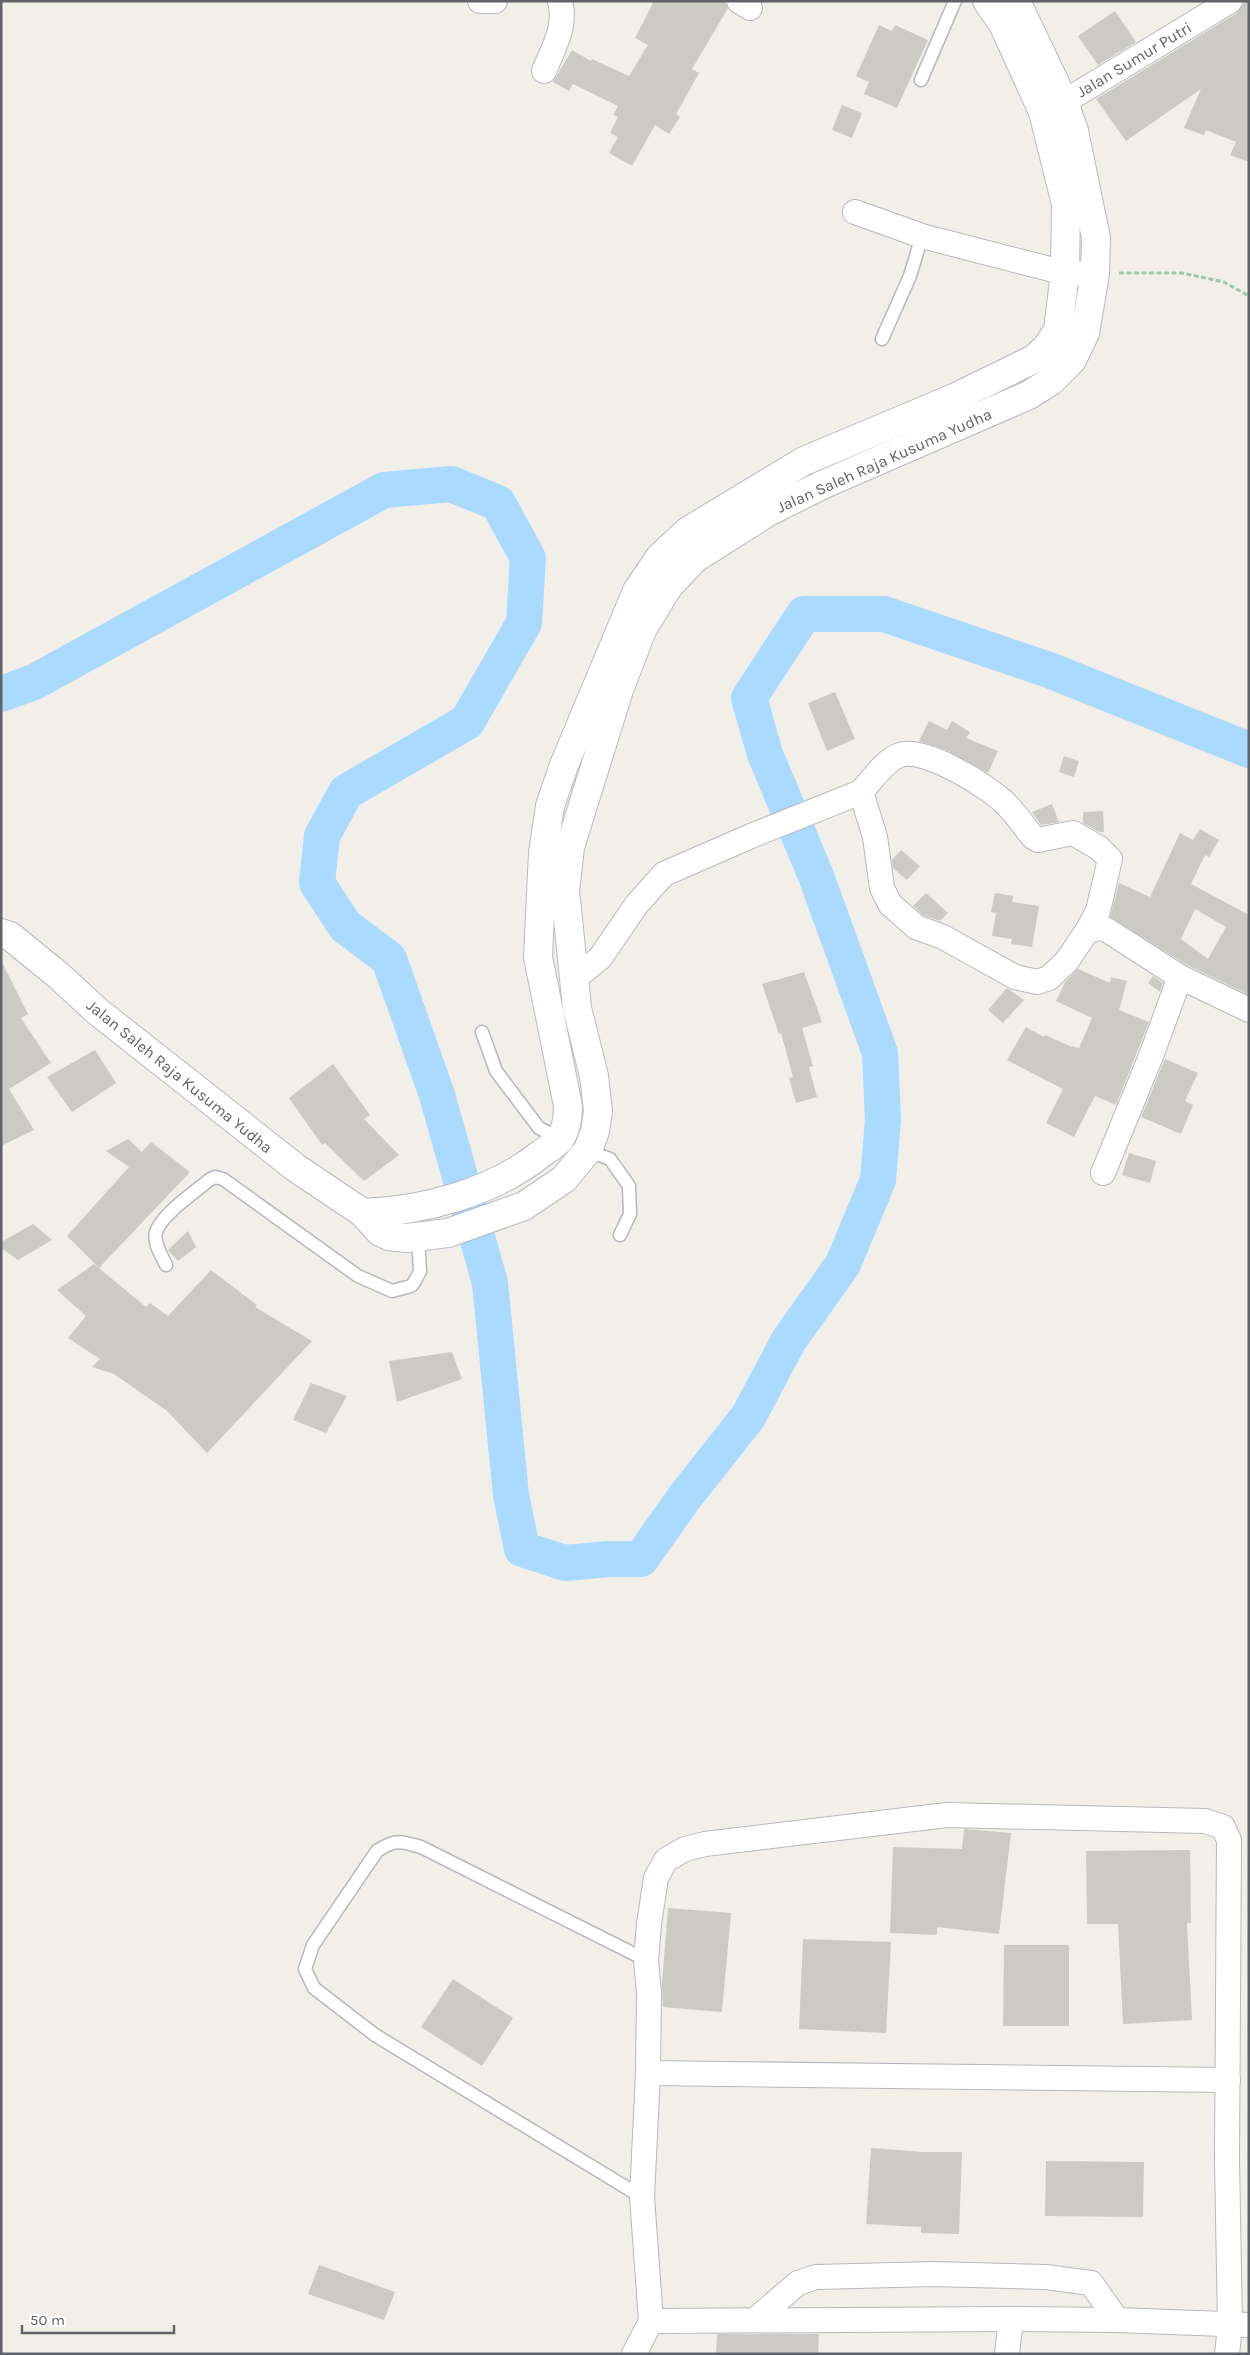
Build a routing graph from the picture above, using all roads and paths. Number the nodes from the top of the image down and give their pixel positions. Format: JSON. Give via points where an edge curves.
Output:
{"nodes":[{"id":1,"x":480,"y":1,"type":"edge"},
{"id":2,"x":495,"y":1,"type":"edge"},
{"id":3,"x":560,"y":1,"type":"edge"},
{"id":4,"x":955,"y":1,"type":"edge"},
{"id":5,"x":1230,"y":1,"type":"edge"},
{"id":6,"x":1001,"y":4,"type":"edge"},
{"id":7,"x":544,"y":71,"type":"dead end"},
{"id":8,"x":921,"y":80,"type":"dead end"},
{"id":9,"x":1064,"y":102,"type":"junction"},
{"id":10,"x":855,"y":212,"type":"dead end"},
{"id":11,"x":922,"y":236,"type":"junction"},
{"id":12,"x":1065,"y":273,"type":"junction"},
{"id":13,"x":1095,"y":274,"type":"junction"},
{"id":14,"x":1249,"y":296,"type":"edge"},
{"id":15,"x":882,"y":339,"type":"dead end"},
{"id":16,"x":861,"y":792,"type":"junction"},
{"id":17,"x":1087,"y":931,"type":"junction"},
{"id":18,"x":1,"y":933,"type":"edge"},
{"id":19,"x":1180,"y":976,"type":"junction"},
{"id":20,"x":574,"y":979,"type":"junction"},
{"id":21,"x":1249,"y":1010,"type":"edge"},
{"id":22,"x":482,"y":1032,"type":"dead end"},
{"id":23,"x":560,"y":1139,"type":"junction"},
{"id":24,"x":588,"y":1150,"type":"junction"},
{"id":25,"x":1103,"y":1173,"type":"dead end"},
{"id":26,"x":363,"y":1213,"type":"junction"},
{"id":27,"x":620,"y":1235,"type":"dead end"},
{"id":28,"x":418,"y":1237,"type":"junction"},
{"id":29,"x":166,"y":1265,"type":"dead end"},
{"id":30,"x":646,"y":1960,"type":"junction"},
{"id":31,"x":648,"y":2073,"type":"junction"},
{"id":32,"x":1228,"y":2080,"type":"junction"},
{"id":33,"x":642,"y":2197,"type":"junction"},
{"id":34,"x":756,"y":2319,"type":"junction"},
{"id":35,"x":1011,"y":2319,"type":"junction"},
{"id":36,"x":1117,"y":2320,"type":"junction"},
{"id":37,"x":651,"y":2321,"type":"junction"},
{"id":38,"x":1239,"y":2326,"type":"edge"},
{"id":39,"x":634,"y":2354,"type":"edge"},
{"id":40,"x":1007,"y":2354,"type":"edge"},
{"id":41,"x":1227,"y":2354,"type":"edge"}],
"edges":[{"from":1,"to":2,"type":"street"},
{"from":3,"to":7,"type":"street","via":[[564,14],[560,33]]},
{"from":4,"to":8,"type":"lane"},
{"from":5,"to":9,"type":"street","name":"Jalan Sumur Putri"},
{"from":6,"to":9,"type":"street","name":"Jalan Saleh Raja Kusuma Yudha"},
{"from":6,"to":12,"type":"street","name":"Jalan Saleh Raja Kusuma Yudha","via":[[1003,24],[1043,112],[1066,204]]},
{"from":9,"to":13,"type":"street","name":"Jalan Saleh Raja Kusuma Yudha","via":[[1074,131],[1096,238]]},
{"from":10,"to":11,"type":"street"},
{"from":11,"to":12,"type":"street"},
{"from":11,"to":15,"type":"lane","via":[[910,276]]},
{"from":12,"to":13,"type":"street"},
{"from":12,"to":23,"type":"street","name":"Jalan Saleh Raja Kusuma Yudha","via":[[1058,330],[1047,347],[1034,358],[954,398],[804,461],[688,531],[660,557],[637,591],[550,806],[538,957],[568,1106]]},
{"from":13,"to":14,"type":"path","via":[[1182,273],[1224,282]]},
{"from":13,"to":20,"type":"street","name":"Jalan Saleh Raja Kusuma Yudha","via":[[1085,334],[1072,360],[1051,381],[1029,395],[822,485],[768,512],[694,559],[668,587],[642,630],[619,690],[570,847],[566,891]]},
{"from":16,"to":17,"type":"street","via":[[875,837],[882,888],[890,904],[916,927],[943,937],[1016,977],[1037,982],[1049,978],[1067,961]]},
{"from":16,"to":17,"type":"street","via":[[885,765],[899,755],[909,752],[924,755],[960,772],[995,795],[1032,837],[1038,840],[1073,833],[1099,848],[1110,859],[1098,911]]},
{"from":16,"to":20,"type":"street","via":[[664,874],[637,904],[600,958]]},
{"from":17,"to":19,"type":"street","via":[[1107,930]]},
{"from":18,"to":26,"type":"street","name":"Jalan Saleh Raja Kusuma Yudha","via":[[10,936],[97,1011],[296,1168]]},
{"from":19,"to":21,"type":"street"},
{"from":19,"to":25,"type":"street"},
{"from":20,"to":24,"type":"street","name":"Jalan Saleh Raja Kusuma Yudha","via":[[598,1112]]},
{"from":22,"to":23,"type":"lane","via":[[496,1071],[539,1128]]},
{"from":23,"to":24,"type":"lane"},
{"from":23,"to":26,"type":"street","via":[[508,1177],[447,1200],[393,1212]]},
{"from":24,"to":27,"type":"lane","via":[[610,1159],[629,1186],[630,1214]]},
{"from":24,"to":28,"type":"street","name":"Jalan Saleh Raja Kusuma Yudha","via":[[564,1179],[524,1206],[448,1234]]},
{"from":26,"to":28,"type":"street","name":"Jalan Saleh Raja Kusuma Yudha","via":[[380,1232],[389,1236]]},
{"from":28,"to":29,"type":"lane","via":[[420,1271],[411,1286],[392,1291],[358,1276],[223,1179],[215,1178],[162,1221],[156,1233],[157,1245]]},
{"from":30,"to":31,"type":"street"},
{"from":30,"to":32,"type":"street","via":[[656,1878],[666,1860],[685,1849],[705,1844],[947,1815],[1206,1821],[1223,1827],[1229,1840]]},
{"from":30,"to":33,"type":"lane","via":[[421,1847],[400,1841],[378,1852],[313,1945],[306,1969],[314,1988],[375,2035]]},
{"from":31,"to":32,"type":"street"},
{"from":31,"to":33,"type":"street"},
{"from":32,"to":38,"type":"street"},
{"from":33,"to":37,"type":"street"},
{"from":34,"to":35,"type":"street"},
{"from":34,"to":36,"type":"street","via":[[798,2283],[816,2277],[934,2274],[1046,2277],[1091,2283]]},
{"from":34,"to":37,"type":"street"},
{"from":35,"to":36,"type":"street"},
{"from":35,"to":40,"type":"street"},
{"from":36,"to":38,"type":"street"},
{"from":37,"to":39,"type":"street"},
{"from":38,"to":41,"type":"street"}]}
